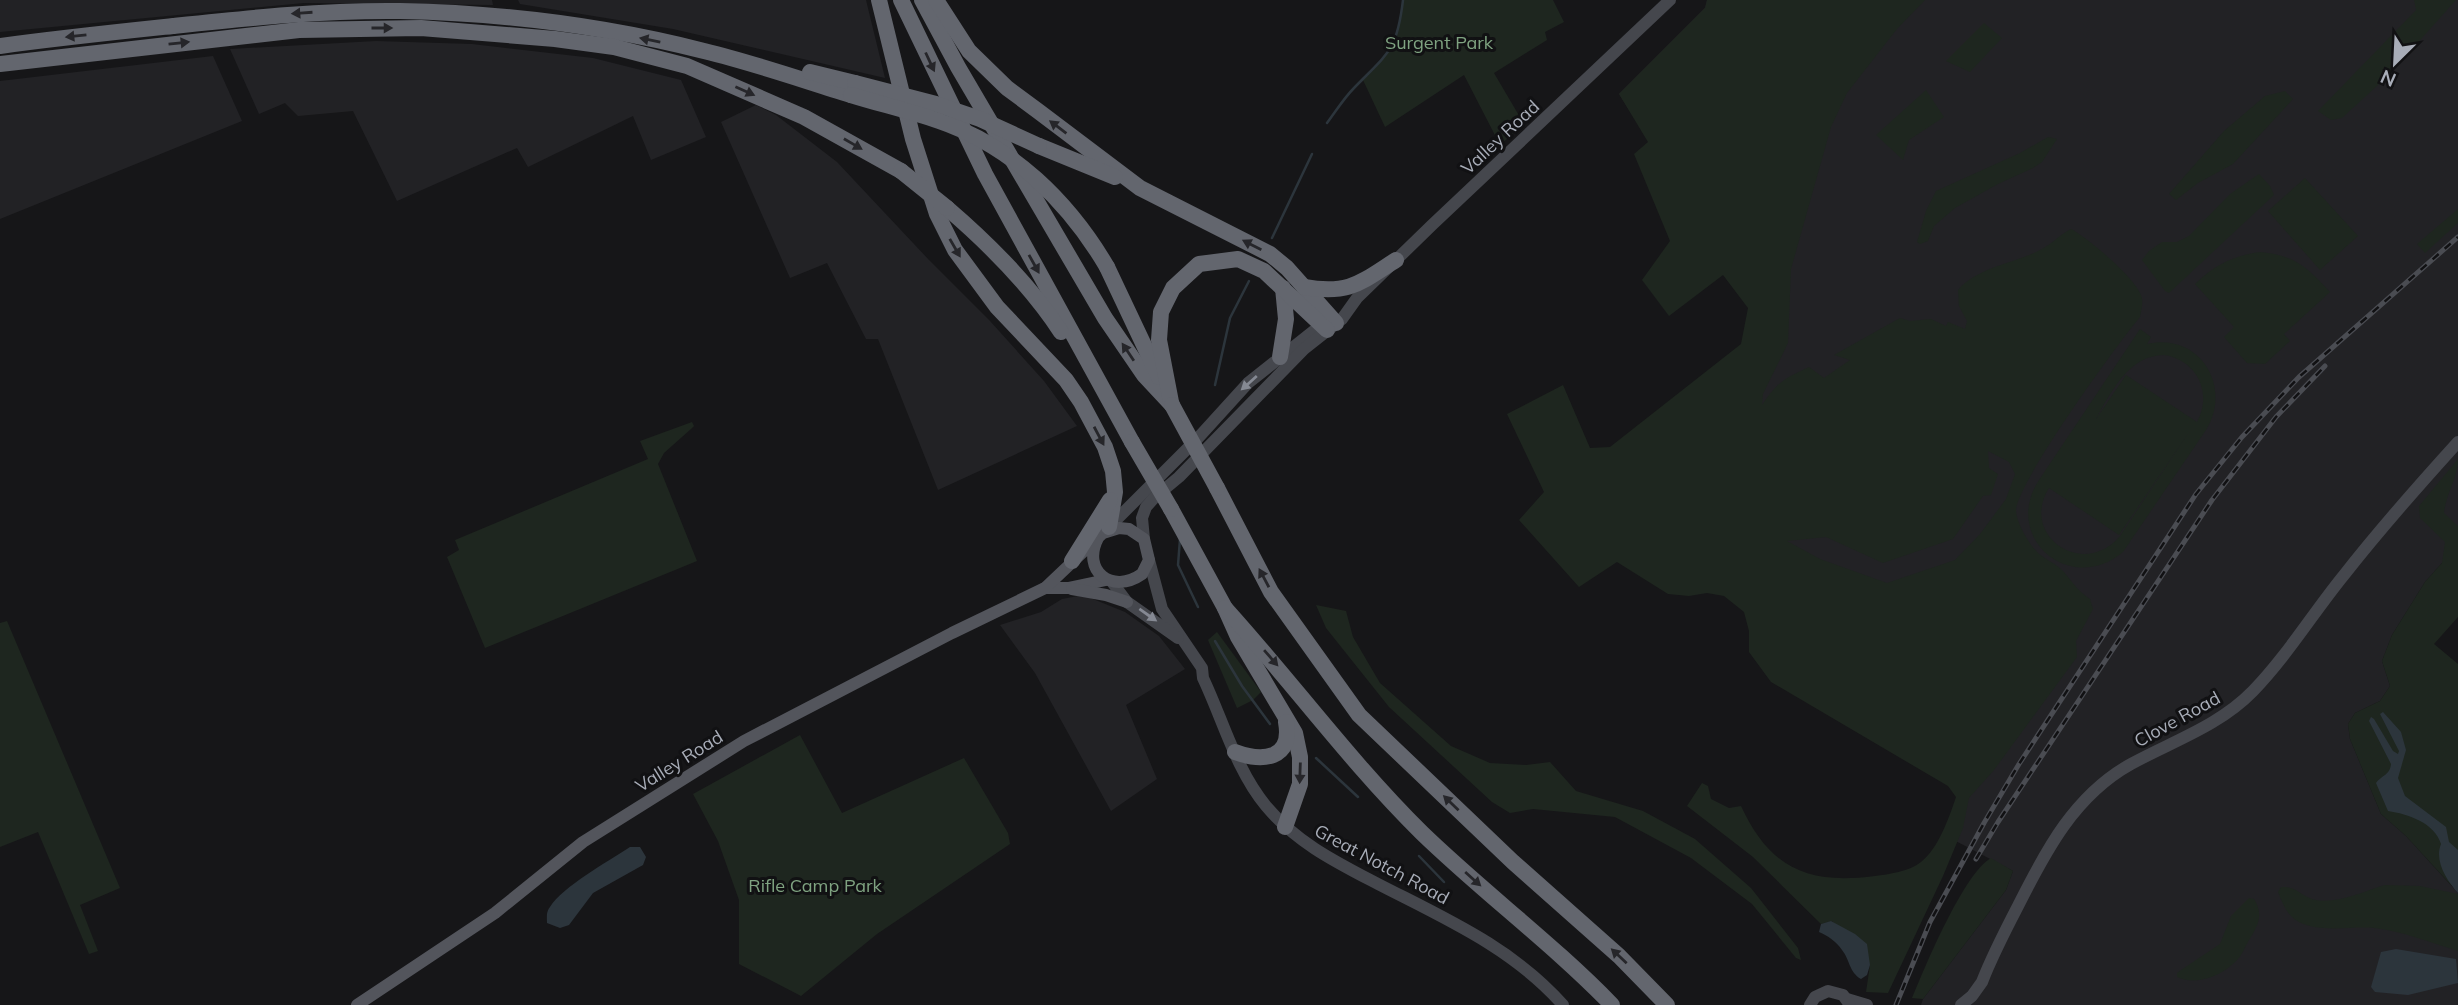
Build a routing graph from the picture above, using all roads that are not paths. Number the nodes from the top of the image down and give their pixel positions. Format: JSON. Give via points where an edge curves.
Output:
{"nodes":[{"id":1,"x":879,"y":0,"type":"edge"},
{"id":2,"x":901,"y":0,"type":"edge"},
{"id":3,"x":922,"y":0,"type":"edge"},
{"id":4,"x":936,"y":0,"type":"edge"},
{"id":5,"x":1670,"y":0,"type":"edge"},
{"id":6,"x":0,"y":46,"type":"edge"},
{"id":7,"x":0,"y":64,"type":"edge"},
{"id":8,"x":853,"y":89,"type":"junction"},
{"id":9,"x":1140,"y":188,"type":"junction"},
{"id":10,"x":1396,"y":260,"type":"junction"},
{"id":11,"x":1283,"y":288,"type":"junction"},
{"id":12,"x":1304,"y":288,"type":"junction"},
{"id":13,"x":1329,"y":324,"type":"junction"},
{"id":14,"x":1280,"y":357,"type":"junction"},
{"id":15,"x":1172,"y":405,"type":"junction"},
{"id":16,"x":1132,"y":442,"type":"junction"},
{"id":17,"x":2458,"y":442,"type":"edge"},
{"id":18,"x":1115,"y":492,"type":"junction"},
{"id":19,"x":1103,"y":533,"type":"junction"},
{"id":20,"x":1144,"y":539,"type":"junction"},
{"id":21,"x":1149,"y":560,"type":"junction"},
{"id":22,"x":1072,"y":561,"type":"junction"},
{"id":23,"x":1109,"y":581,"type":"junction"},
{"id":24,"x":1045,"y":588,"type":"junction"},
{"id":25,"x":1068,"y":588,"type":"junction"},
{"id":26,"x":1127,"y":601,"type":"junction"},
{"id":27,"x":1225,"y":608,"type":"junction"},
{"id":28,"x":1187,"y":645,"type":"junction"},
{"id":29,"x":1286,"y":720,"type":"junction"},
{"id":30,"x":1235,"y":752,"type":"junction"},
{"id":31,"x":1285,"y":827,"type":"junction"},
{"id":32,"x":1848,"y":1002,"type":"edge"},
{"id":33,"x":1809,"y":1003,"type":"edge"},
{"id":34,"x":357,"y":1005,"type":"edge"},
{"id":35,"x":1563,"y":1005,"type":"edge"},
{"id":36,"x":1612,"y":1005,"type":"edge"},
{"id":37,"x":1667,"y":1005,"type":"edge"},
{"id":38,"x":1867,"y":1005,"type":"edge"},
{"id":39,"x":1961,"y":1005,"type":"edge"}],
"edges":[{"from":1,"to":18,"type":"highway","one_way":true,"via":[[913,139],[937,214],[955,250],[997,307],[1082,402],[1105,447]]},
{"from":2,"to":16,"type":"highway","one_way":true,"via":[[985,174]]},
{"from":15,"to":3,"type":"highway","one_way":true,"via":[[1144,375],[1105,318]]},
{"from":9,"to":4,"type":"highway","one_way":true,"via":[[1007,88],[969,51]]},
{"from":5,"to":10,"type":"street","name":"Valley Road"},
{"from":8,"to":6,"type":"highway","one_way":true,"via":[[695,48],[568,24],[402,11],[255,17]]},
{"from":7,"to":16,"type":"highway","one_way":true,"bridge":true,"via":[[299,30],[421,28],[614,47],[687,66],[804,117],[901,171],[947,208],[989,244],[1051,316]]},
{"from":8,"to":9,"type":"highway","bridge":true,"via":[[936,104]]},
{"from":8,"to":15,"type":"highway","bridge":true,"via":[[979,139],[1015,161],[1061,202],[1107,267]]},
{"from":12,"to":9,"type":"highway","one_way":true,"via":[[1270,254]]},
{"from":10,"to":12,"type":"highway","via":[[1354,287]]},
{"from":10,"to":13,"type":"street","name":"Valley Road","via":[[1354,301],[1339,309]]},
{"from":11,"to":13,"type":"highway"},
{"from":11,"to":14,"type":"highway","via":[[1286,319]]},
{"from":11,"to":15,"type":"highway","via":[[1264,271],[1238,259],[1199,264],[1172,288],[1161,312],[1159,340]]},
{"from":12,"to":13,"type":"highway"},
{"from":13,"to":14,"type":"street","name":"Valley Road"},
{"from":13,"to":20,"type":"street","name":"Valley Road","via":[[1146,507]]},
{"from":14,"to":19,"type":"street","name":"Valley Road","one_way":true,"via":[[1248,383]]},
{"from":37,"to":15,"type":"highway","one_way":true,"bridge":true,"via":[[1359,715],[1271,592]]},
{"from":16,"to":27,"type":"highway","bridge":true},
{"from":17,"to":39,"type":"street","name":"Clove Road","via":[[2244,700],[2216,721],[2100,783],[2074,810],[2029,883],[1978,989]]},
{"from":18,"to":19,"type":"highway"},
{"from":18,"to":22,"type":"highway"},
{"from":19,"to":20,"type":"main road","via":[[1129,529]]},
{"from":19,"to":22,"type":"main road","name":"Valley Road"},
{"from":19,"to":23,"type":"main road","via":[[1094,546],[1093,560]]},
{"from":20,"to":21,"type":"main road"},
{"from":21,"to":23,"type":"main road","via":[[1136,579],[1121,584]]},
{"from":21,"to":28,"type":"street","name":"Great Notch Road","via":[[1162,609]]},
{"from":22,"to":24,"type":"main road","name":"Valley Road"},
{"from":23,"to":25,"type":"main road","name":"Valley Road"},
{"from":23,"to":26,"type":"street","name":"Great Notch Road"},
{"from":24,"to":25,"type":"main road","name":"Valley Road"},
{"from":24,"to":34,"type":"main road","name":"Valley Road","via":[[744,741],[583,842],[495,913]]},
{"from":25,"to":26,"type":"main road"},
{"from":26,"to":28,"type":"street","name":"Great Notch Road","one_way":true},
{"from":27,"to":29,"type":"highway"},
{"from":27,"to":36,"type":"highway","one_way":true,"via":[[1413,824]]},
{"from":28,"to":30,"type":"street","name":"Great Notch Road","via":[[1202,668]]},
{"from":29,"to":30,"type":"highway","via":[[1286,738],[1276,753],[1260,759]]},
{"from":29,"to":31,"type":"highway","one_way":true,"via":[[1295,733],[1301,770]]},
{"from":30,"to":31,"type":"street","name":"Great Notch Road","via":[[1254,790]]},
{"from":31,"to":35,"type":"street","name":"Great Notch Road","via":[[1324,856],[1501,950]]},
{"from":32,"to":33,"type":"street","via":[[1839,992],[1828,991]]},
{"from":32,"to":38,"type":"street"}]}
